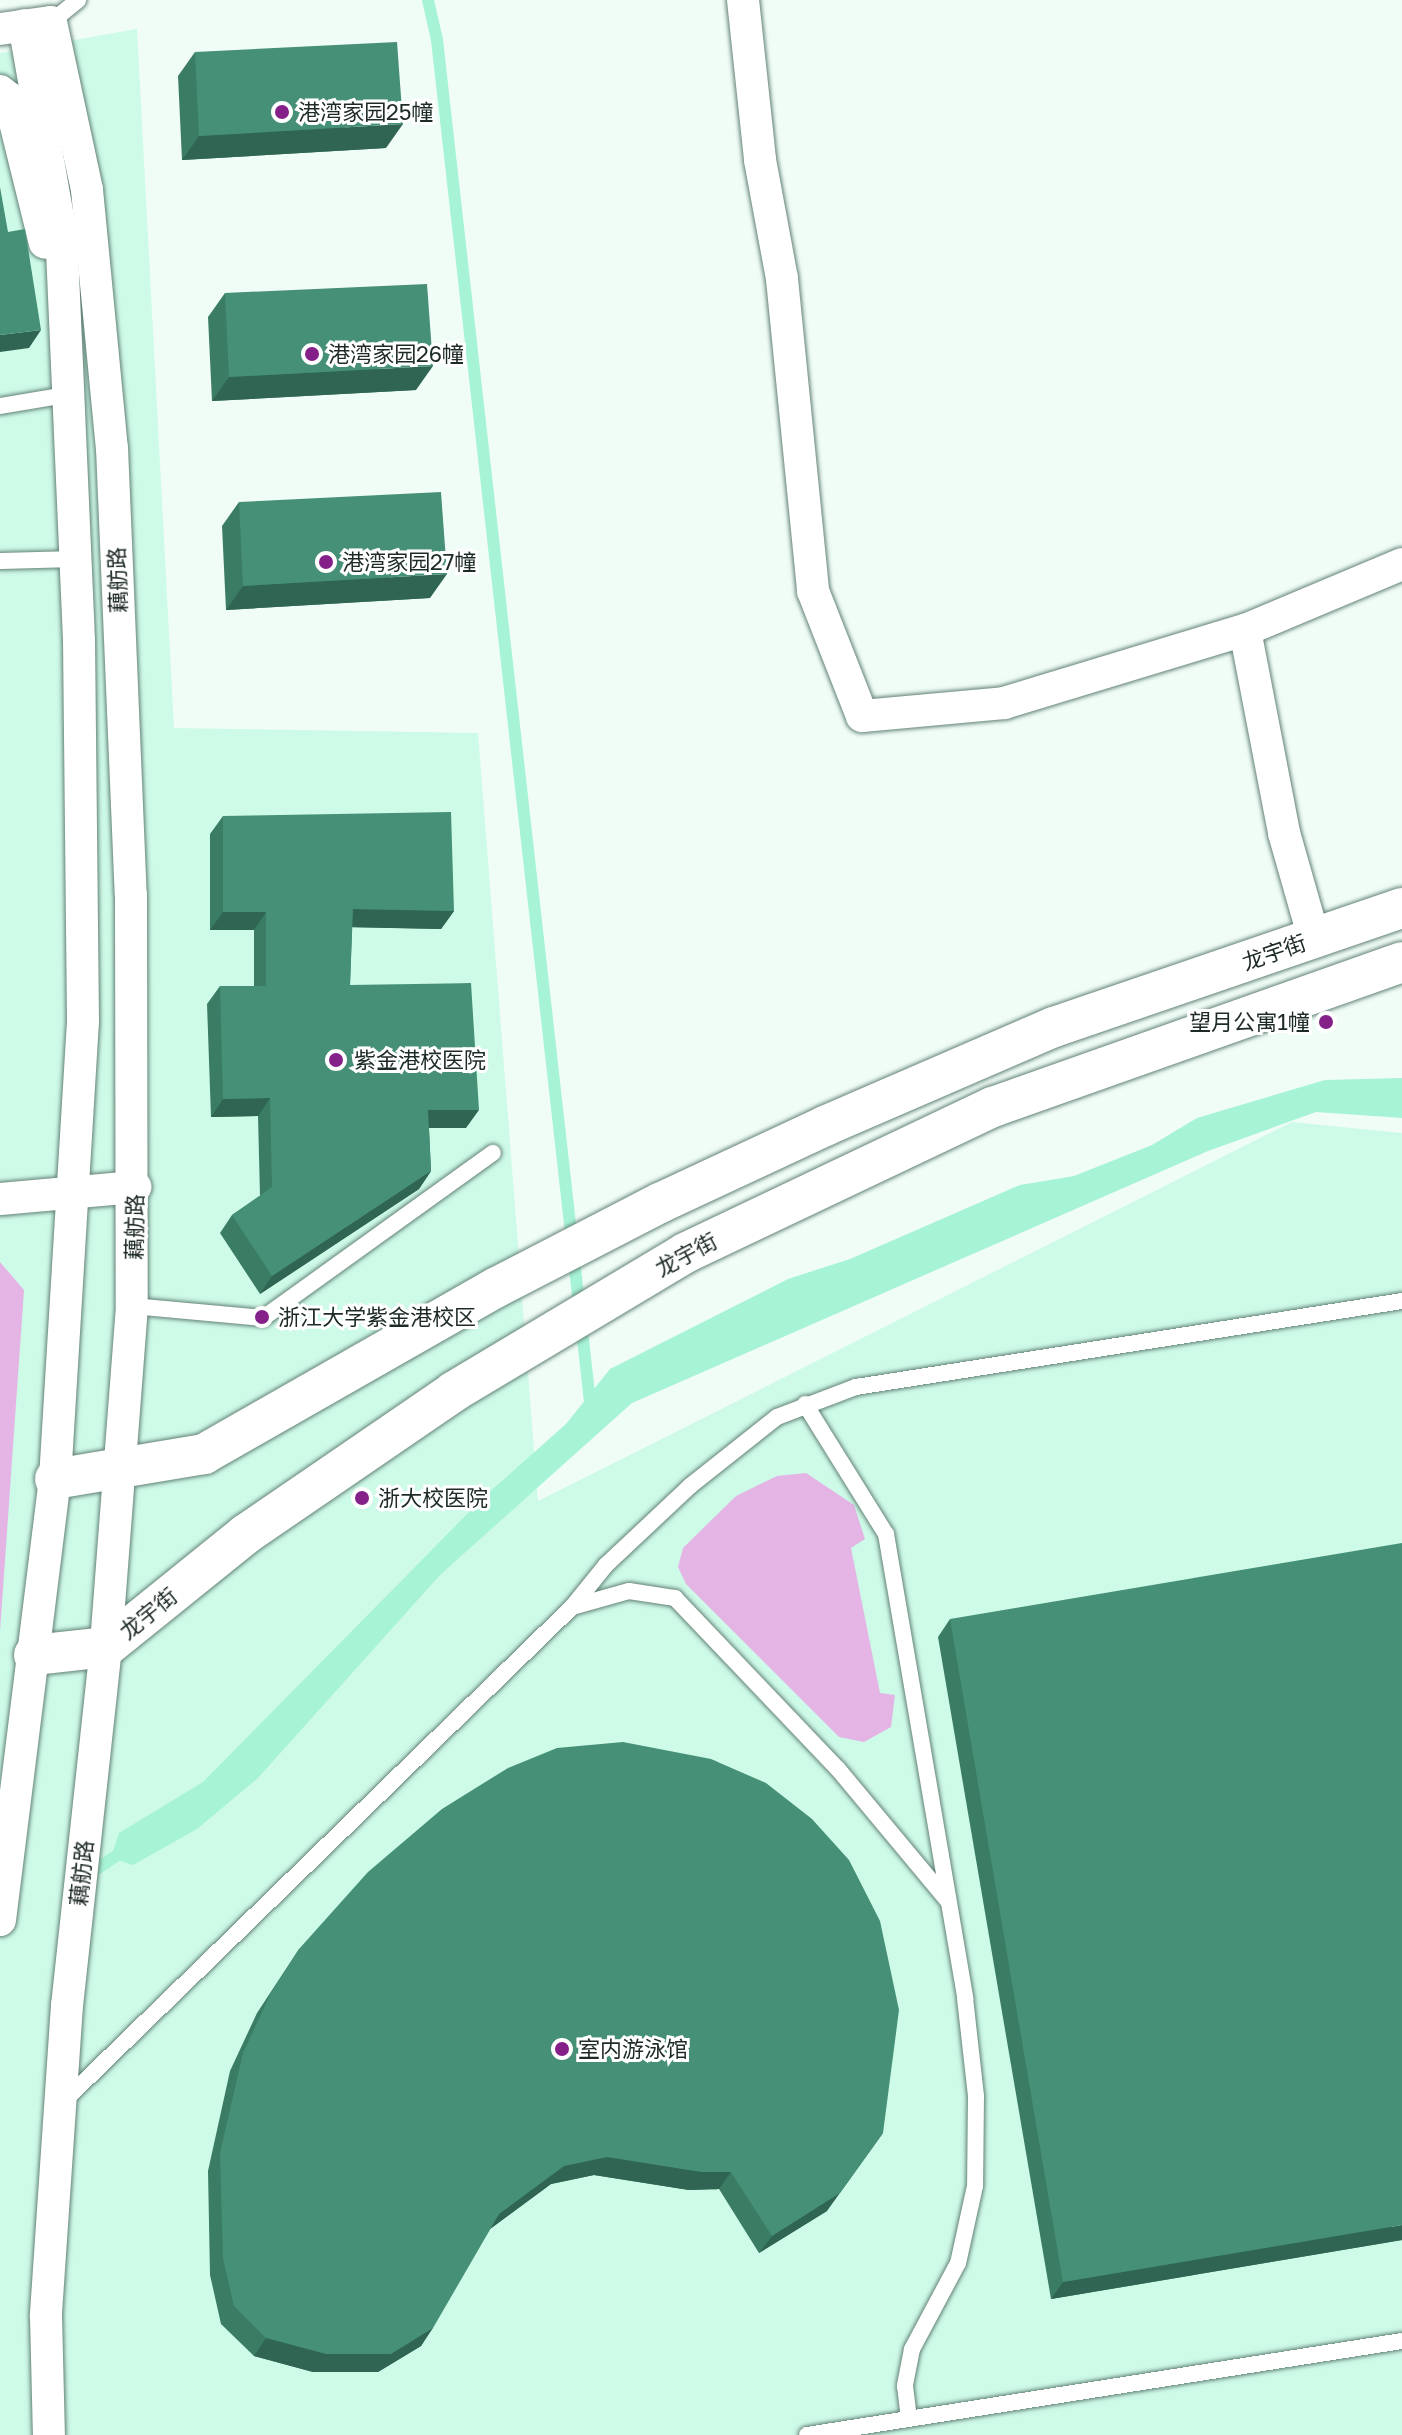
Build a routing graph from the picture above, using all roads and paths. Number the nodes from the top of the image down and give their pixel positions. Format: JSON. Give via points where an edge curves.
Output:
{"nodes":[{"id":1,"x":78,"y":0,"type":"edge"},
{"id":2,"x":743,"y":0,"type":"edge"},
{"id":3,"x":25,"y":25,"type":"edge"},
{"id":4,"x":0,"y":91,"type":"edge"},
{"id":5,"x":64,"y":316,"type":"junction"},
{"id":6,"x":66,"y":395,"type":"junction"},
{"id":7,"x":0,"y":406,"type":"edge"},
{"id":8,"x":76,"y":559,"type":"junction"},
{"id":9,"x":0,"y":561,"type":"edge"},
{"id":10,"x":1402,"y":564,"type":"edge"},
{"id":11,"x":1245,"y":630,"type":"junction"},
{"id":12,"x":1402,"y":908,"type":"edge"},
{"id":13,"x":1314,"y":938,"type":"junction"},
{"id":14,"x":1402,"y":962,"type":"edge"},
{"id":15,"x":493,"y":1153,"type":"dead end"},
{"id":16,"x":135,"y":1187,"type":"junction"},
{"id":17,"x":73,"y":1191,"type":"junction"},
{"id":18,"x":0,"y":1199,"type":"edge"},
{"id":19,"x":1402,"y":1301,"type":"edge"},
{"id":20,"x":132,"y":1306,"type":"junction"},
{"id":21,"x":805,"y":1404,"type":"junction"},
{"id":22,"x":120,"y":1468,"type":"junction"},
{"id":23,"x":55,"y":1479,"type":"junction"},
{"id":24,"x":572,"y":1607,"type":"junction"},
{"id":25,"x":106,"y":1647,"type":"junction"},
{"id":26,"x":34,"y":1655,"type":"junction"},
{"id":27,"x":949,"y":1902,"type":"junction"},
{"id":28,"x":0,"y":1920,"type":"edge"},
{"id":29,"x":61,"y":2104,"type":"junction"},
{"id":30,"x":1402,"y":2341,"type":"edge"},
{"id":31,"x":909,"y":2419,"type":"junction"},
{"id":32,"x":49,"y":2435,"type":"edge"},
{"id":33,"x":807,"y":2435,"type":"edge"}],
"edges":[{"from":1,"to":3,"type":"lane"},
{"from":2,"to":11,"type":"street","via":[[760,160],[782,279],[813,591],[862,716],[1004,703]]},
{"from":3,"to":5,"type":"street","name":"藕舫路","via":[[57,199]]},
{"from":3,"to":16,"type":"street","name":"藕舫路","via":[[93,225],[112,448],[131,895]]},
{"from":4,"to":5,"type":"street","via":[[9,98]]},
{"from":5,"to":6,"type":"street","name":"藕舫路"},
{"from":6,"to":7,"type":"lane"},
{"from":6,"to":8,"type":"street","name":"藕舫路"},
{"from":8,"to":9,"type":"lane"},
{"from":8,"to":17,"type":"street","name":"藕舫路","via":[[83,1006]]},
{"from":10,"to":11,"type":"street"},
{"from":11,"to":13,"type":"street","via":[[1284,833]]},
{"from":12,"to":13,"type":"street","name":"龙宇街"},
{"from":13,"to":22,"type":"street","name":"龙宇街","via":[[1054,1027],[660,1203],[497,1287],[204,1454]]},
{"from":14,"to":25,"type":"street","name":"龙宇街","via":[[993,1107],[685,1253],[517,1351],[246,1534]]},
{"from":15,"to":20,"type":"lane","via":[[263,1318]]},
{"from":16,"to":17,"type":"street"},
{"from":16,"to":20,"type":"street","name":"藕舫路"},
{"from":17,"to":18,"type":"street"},
{"from":17,"to":23,"type":"street","name":"藕舫路"},
{"from":19,"to":21,"type":"lane","via":[[856,1387]]},
{"from":20,"to":22,"type":"street","name":"藕舫路"},
{"from":21,"to":24,"type":"lane","via":[[777,1417],[690,1486],[606,1565]]},
{"from":21,"to":27,"type":"lane","via":[[886,1534]]},
{"from":22,"to":23,"type":"street","name":"龙宇街"},
{"from":22,"to":25,"type":"street","name":"藕舫路"},
{"from":23,"to":26,"type":"street","name":"藕舫路"},
{"from":24,"to":27,"type":"lane","via":[[629,1591],[675,1598],[838,1769]]},
{"from":24,"to":29,"type":"lane"},
{"from":25,"to":26,"type":"street","name":"龙宇街"},
{"from":25,"to":29,"type":"street","name":"藕舫路"},
{"from":26,"to":28,"type":"street","name":"藕舫路"},
{"from":27,"to":31,"type":"lane","via":[[976,2096],[975,2186],[958,2263],[912,2349],[905,2386]]},
{"from":29,"to":32,"type":"street","name":"藕舫路","via":[[46,2316]]},
{"from":30,"to":31,"type":"lane"},
{"from":31,"to":33,"type":"lane"}]}
